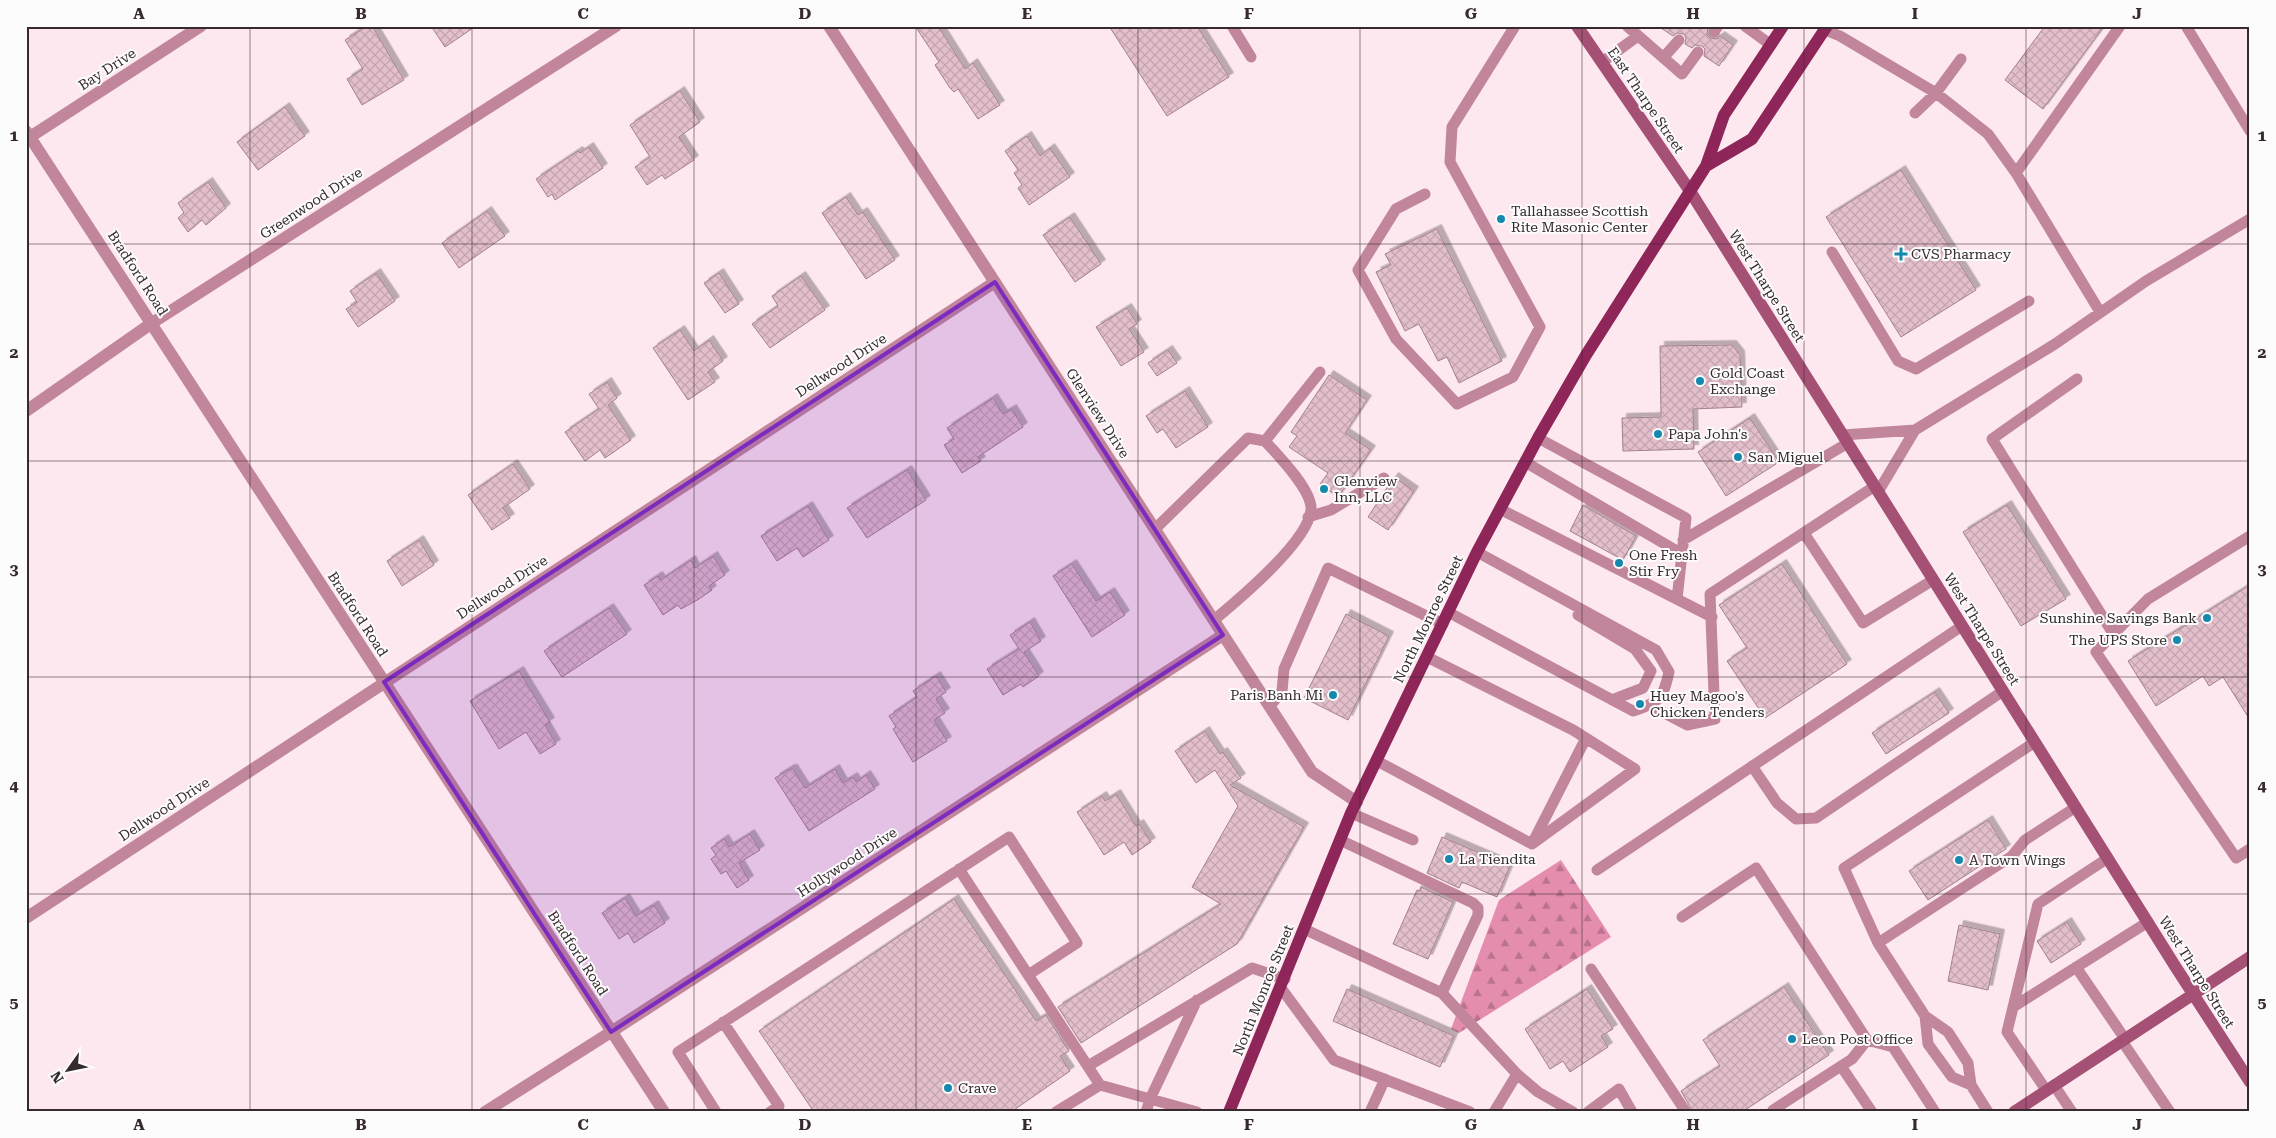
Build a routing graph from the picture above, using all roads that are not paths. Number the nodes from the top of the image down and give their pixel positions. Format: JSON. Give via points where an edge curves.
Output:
{"nodes":[{"id":1,"x":200,"y":26,"type":"edge"},
{"id":2,"x":616,"y":26,"type":"edge"},
{"id":3,"x":829,"y":26,"type":"edge"},
{"id":4,"x":1232,"y":26,"type":"edge"},
{"id":5,"x":1515,"y":26,"type":"edge"},
{"id":6,"x":1577,"y":26,"type":"edge"},
{"id":7,"x":1626,"y":26,"type":"edge"},
{"id":8,"x":1745,"y":26,"type":"edge"},
{"id":9,"x":1783,"y":26,"type":"edge"},
{"id":10,"x":2120,"y":26,"type":"edge"},
{"id":11,"x":2186,"y":26,"type":"edge"},
{"id":12,"x":1826,"y":28,"type":"edge"},
{"id":13,"x":1638,"y":36,"type":"junction"},
{"id":14,"x":1679,"y":40,"type":"dead end"},
{"id":15,"x":1771,"y":44,"type":"junction"},
{"id":16,"x":1698,"y":52,"type":"dead end"},
{"id":17,"x":1251,"y":57,"type":"dead end"},
{"id":18,"x":1664,"y":58,"type":"junction"},
{"id":19,"x":1961,"y":59,"type":"dead end"},
{"id":20,"x":1602,"y":62,"type":"junction"},
{"id":21,"x":1936,"y":94,"type":"junction"},
{"id":22,"x":1915,"y":113,"type":"dead end"},
{"id":23,"x":2250,"y":131,"type":"edge"},
{"id":24,"x":28,"y":134,"type":"edge"},
{"id":25,"x":1706,"y":166,"type":"junction"},
{"id":26,"x":2016,"y":173,"type":"junction"},
{"id":27,"x":1690,"y":191,"type":"junction"},
{"id":28,"x":1425,"y":194,"type":"dead end"},
{"id":29,"x":2250,"y":220,"type":"edge"},
{"id":30,"x":1832,"y":252,"type":"dead end"},
{"id":31,"x":995,"y":282,"type":"junction"},
{"id":32,"x":2029,"y":301,"type":"dead end"},
{"id":33,"x":2100,"y":312,"type":"junction"},
{"id":34,"x":152,"y":323,"type":"junction"},
{"id":35,"x":1320,"y":372,"type":"dead end"},
{"id":36,"x":2077,"y":379,"type":"dead end"},
{"id":37,"x":26,"y":411,"type":"edge"},
{"id":38,"x":1915,"y":430,"type":"junction"},
{"id":39,"x":1538,"y":438,"type":"junction"},
{"id":40,"x":1845,"y":439,"type":"junction"},
{"id":41,"x":1265,"y":441,"type":"junction"},
{"id":42,"x":1525,"y":462,"type":"junction"},
{"id":43,"x":1384,"y":478,"type":"dead end"},
{"id":44,"x":1876,"y":489,"type":"junction"},
{"id":45,"x":1500,"y":508,"type":"junction"},
{"id":46,"x":1308,"y":517,"type":"junction"},
{"id":47,"x":1155,"y":529,"type":"junction"},
{"id":48,"x":1804,"y":532,"type":"junction"},
{"id":49,"x":2250,"y":536,"type":"edge"},
{"id":50,"x":1684,"y":540,"type":"junction"},
{"id":51,"x":1477,"y":552,"type":"junction"},
{"id":52,"x":1682,"y":554,"type":"junction"},
{"id":53,"x":1934,"y":580,"type":"junction"},
{"id":54,"x":1544,"y":588,"type":"junction"},
{"id":55,"x":1677,"y":599,"type":"junction"},
{"id":56,"x":1712,"y":617,"type":"junction"},
{"id":57,"x":1446,"y":618,"type":"junction"},
{"id":58,"x":1214,"y":620,"type":"junction"},
{"id":59,"x":1962,"y":626,"type":"junction"},
{"id":60,"x":1223,"y":634,"type":"junction"},
{"id":61,"x":2114,"y":635,"type":"junction"},
{"id":62,"x":1427,"y":657,"type":"junction"},
{"id":63,"x":384,"y":682,"type":"junction"},
{"id":64,"x":2003,"y":691,"type":"junction"},
{"id":65,"x":1612,"y":700,"type":"junction"},
{"id":66,"x":1649,"y":705,"type":"junction"},
{"id":67,"x":1270,"y":706,"type":"junction"},
{"id":68,"x":1586,"y":738,"type":"junction"},
{"id":69,"x":2035,"y":742,"type":"junction"},
{"id":70,"x":1377,"y":761,"type":"junction"},
{"id":71,"x":1752,"y":766,"type":"junction"},
{"id":72,"x":2076,"y":807,"type":"junction"},
{"id":73,"x":1354,"y":808,"type":"junction"},
{"id":74,"x":1340,"y":840,"type":"junction"},
{"id":75,"x":1413,"y":840,"type":"dead end"},
{"id":76,"x":1532,"y":844,"type":"junction"},
{"id":77,"x":2250,"y":849,"type":"edge"},
{"id":78,"x":2108,"y":858,"type":"junction"},
{"id":79,"x":960,"y":869,"type":"junction"},
{"id":80,"x":1597,"y":870,"type":"dead end"},
{"id":81,"x":1682,"y":917,"type":"dead end"},
{"id":82,"x":26,"y":918,"type":"edge"},
{"id":83,"x":2148,"y":922,"type":"junction"},
{"id":84,"x":1304,"y":929,"type":"junction"},
{"id":85,"x":1878,"y":943,"type":"junction"},
{"id":86,"x":2250,"y":957,"type":"edge"},
{"id":87,"x":2076,"y":967,"type":"junction"},
{"id":88,"x":1591,"y":969,"type":"dead end"},
{"id":89,"x":1028,"y":974,"type":"junction"},
{"id":90,"x":1283,"y":983,"type":"junction"},
{"id":91,"x":1442,"y":993,"type":"junction"},
{"id":92,"x":2193,"y":994,"type":"junction"},
{"id":93,"x":1197,"y":1000,"type":"junction"},
{"id":94,"x":2013,"y":1007,"type":"junction"},
{"id":95,"x":1925,"y":1016,"type":"junction"},
{"id":96,"x":724,"y":1022,"type":"junction"},
{"id":97,"x":611,"y":1032,"type":"junction"},
{"id":98,"x":1866,"y":1040,"type":"junction"},
{"id":99,"x":2124,"y":1040,"type":"junction"},
{"id":100,"x":1088,"y":1066,"type":"junction"},
{"id":101,"x":1841,"y":1066,"type":"junction"},
{"id":102,"x":1517,"y":1074,"type":"junction"},
{"id":103,"x":1384,"y":1079,"type":"junction"},
{"id":104,"x":2250,"y":1082,"type":"edge"},
{"id":105,"x":1100,"y":1085,"type":"junction"},
{"id":106,"x":1971,"y":1085,"type":"junction"},
{"id":107,"x":2050,"y":1088,"type":"junction"},
{"id":108,"x":1150,"y":1098,"type":"junction"},
{"id":109,"x":485,"y":1112,"type":"edge"},
{"id":110,"x":664,"y":1112,"type":"edge"},
{"id":111,"x":716,"y":1112,"type":"edge"},
{"id":112,"x":770,"y":1112,"type":"edge"},
{"id":113,"x":1056,"y":1112,"type":"edge"},
{"id":114,"x":1146,"y":1112,"type":"edge"},
{"id":115,"x":1197,"y":1112,"type":"edge"},
{"id":116,"x":1229,"y":1112,"type":"edge"},
{"id":117,"x":1370,"y":1112,"type":"edge"},
{"id":118,"x":1470,"y":1112,"type":"edge"},
{"id":119,"x":1494,"y":1112,"type":"edge"},
{"id":120,"x":1573,"y":1112,"type":"edge"},
{"id":121,"x":1588,"y":1112,"type":"edge"},
{"id":122,"x":1632,"y":1112,"type":"edge"},
{"id":123,"x":1686,"y":1112,"type":"edge"},
{"id":124,"x":1774,"y":1112,"type":"edge"},
{"id":125,"x":1872,"y":1112,"type":"edge"},
{"id":126,"x":1935,"y":1112,"type":"edge"},
{"id":127,"x":1988,"y":1112,"type":"edge"},
{"id":128,"x":2014,"y":1112,"type":"edge"},
{"id":129,"x":2072,"y":1112,"type":"edge"},
{"id":130,"x":2170,"y":1112,"type":"edge"}],
"edges":[{"from":1,"to":24,"type":"street","name":"Bay Drive"},
{"from":2,"to":34,"type":"street","name":"Greenwood Drive"},
{"from":3,"to":31,"type":"street","name":"Glenview Drive"},
{"from":4,"to":17,"type":"lane"},
{"from":5,"to":28,"type":"lane","via":[[1452,127],[1450,162],[1540,327],[1513,377],[1457,404],[1396,339],[1358,270],[1396,209]]},
{"from":6,"to":20,"type":"main road","name":"East Tharpe Street"},
{"from":7,"to":13,"type":"lane"},
{"from":8,"to":15,"type":"lane"},
{"from":9,"to":15,"type":"main road","name":"North Monroe Street"},
{"from":10,"to":26,"type":"lane"},
{"from":11,"to":23,"type":"lane"},
{"from":12,"to":21,"type":"lane"},
{"from":12,"to":25,"type":"main road","name":"North Monroe Street","via":[[1752,138]]},
{"from":13,"to":18,"type":"lane"},
{"from":13,"to":20,"type":"lane"},
{"from":14,"to":18,"type":"lane"},
{"from":15,"to":25,"type":"main road","name":"North Monroe Street","via":[[1724,115]]},
{"from":16,"to":18,"type":"lane","via":[[1682,74]]},
{"from":19,"to":21,"type":"lane"},
{"from":20,"to":27,"type":"main road","name":"East Tharpe Street"},
{"from":21,"to":22,"type":"lane"},
{"from":21,"to":26,"type":"lane","via":[[1988,134]]},
{"from":24,"to":34,"type":"street","name":"Bradford Road"},
{"from":25,"to":27,"type":"main road","name":"North Monroe Street"},
{"from":26,"to":33,"type":"lane"},
{"from":27,"to":39,"type":"main road","name":"North Monroe Street"},
{"from":27,"to":40,"type":"main road","name":"West Tharpe Street"},
{"from":29,"to":33,"type":"lane"},
{"from":30,"to":32,"type":"lane","via":[[1898,361],[1916,369]]},
{"from":31,"to":47,"type":"street","name":"Glenview Drive"},
{"from":31,"to":63,"type":"street","name":"Dellwood Drive"},
{"from":33,"to":38,"type":"lane","via":[[2055,344]]},
{"from":34,"to":37,"type":"street","name":"Greenwood Drive"},
{"from":34,"to":63,"type":"street","name":"Bradford Road"},
{"from":35,"to":41,"type":"lane"},
{"from":36,"to":61,"type":"lane","via":[[1992,439]]},
{"from":38,"to":40,"type":"lane"},
{"from":38,"to":44,"type":"lane"},
{"from":39,"to":42,"type":"main road","name":"North Monroe Street"},
{"from":39,"to":50,"type":"lane","via":[[1686,518]]},
{"from":40,"to":44,"type":"main road","name":"West Tharpe Street"},
{"from":40,"to":50,"type":"lane"},
{"from":41,"to":46,"type":"lane","via":[[1308,494],[1311,510]]},
{"from":41,"to":47,"type":"lane","via":[[1248,438]]},
{"from":42,"to":45,"type":"main road","name":"North Monroe Street"},
{"from":42,"to":52,"type":"lane"},
{"from":43,"to":46,"type":"lane","via":[[1331,510]]},
{"from":44,"to":48,"type":"lane"},
{"from":44,"to":53,"type":"main road","name":"West Tharpe Street"},
{"from":45,"to":51,"type":"main road","name":"North Monroe Street"},
{"from":45,"to":55,"type":"lane"},
{"from":46,"to":58,"type":"lane","via":[[1304,528],[1263,579]]},
{"from":47,"to":58,"type":"street","name":"Glenview Drive"},
{"from":48,"to":53,"type":"lane","via":[[1863,623]]},
{"from":48,"to":56,"type":"lane","via":[[1710,594]]},
{"from":49,"to":61,"type":"lane","via":[[2148,599]]},
{"from":50,"to":52,"type":"lane"},
{"from":51,"to":54,"type":"lane"},
{"from":51,"to":57,"type":"main road","name":"North Monroe Street"},
{"from":52,"to":55,"type":"lane"},
{"from":53,"to":59,"type":"main road","name":"West Tharpe Street"},
{"from":54,"to":65,"type":"lane","via":[[1558,603],[1635,649],[1651,671],[1643,688]]},
{"from":54,"to":66,"type":"lane","via":[[1656,650],[1669,672],[1664,693]]},
{"from":55,"to":56,"type":"lane"},
{"from":56,"to":66,"type":"lane","via":[[1715,719],[1687,725]]},
{"from":57,"to":62,"type":"main road","name":"North Monroe Street"},
{"from":57,"to":65,"type":"lane"},
{"from":57,"to":67,"type":"lane","via":[[1328,568],[1284,669],[1282,691]]},
{"from":58,"to":60,"type":"street","name":"Glenview Drive"},
{"from":59,"to":64,"type":"main road","name":"West Tharpe Street"},
{"from":59,"to":71,"type":"lane"},
{"from":60,"to":67,"type":"street","name":"Glenview Drive"},
{"from":60,"to":97,"type":"street","name":"Hollywood Drive"},
{"from":61,"to":77,"type":"lane","via":[[2096,652],[2236,858]]},
{"from":62,"to":68,"type":"lane"},
{"from":62,"to":70,"type":"main road","name":"North Monroe Street"},
{"from":63,"to":82,"type":"street","name":"Dellwood Drive"},
{"from":63,"to":97,"type":"street","name":"Bradford Road"},
{"from":64,"to":69,"type":"main road","name":"West Tharpe Street"},
{"from":64,"to":71,"type":"lane","via":[[1816,818],[1796,819],[1777,803]]},
{"from":65,"to":66,"type":"lane","via":[[1633,711]]},
{"from":67,"to":73,"type":"street","name":"Glenview Drive","via":[[1312,772]]},
{"from":68,"to":76,"type":"lane"},
{"from":68,"to":76,"type":"lane","via":[[1635,768]]},
{"from":69,"to":72,"type":"main road","name":"West Tharpe Street"},
{"from":69,"to":85,"type":"lane","via":[[1844,868]]},
{"from":70,"to":73,"type":"main road","name":"North Monroe Street"},
{"from":70,"to":76,"type":"lane"},
{"from":71,"to":80,"type":"lane"},
{"from":72,"to":78,"type":"main road","name":"West Tharpe Street"},
{"from":72,"to":85,"type":"lane","via":[[2024,840],[2012,856]]},
{"from":73,"to":74,"type":"main road","name":"North Monroe Street"},
{"from":73,"to":75,"type":"lane"},
{"from":74,"to":84,"type":"main road","name":"North Monroe Street"},
{"from":74,"to":91,"type":"lane","via":[[1473,902],[1478,908],[1478,915]]},
{"from":78,"to":83,"type":"main road","name":"West Tharpe Street"},
{"from":78,"to":94,"type":"lane","via":[[2038,904]]},
{"from":79,"to":89,"type":"lane"},
{"from":79,"to":89,"type":"lane","via":[[1009,837],[1077,943]]},
{"from":79,"to":96,"type":"lane"},
{"from":81,"to":98,"type":"lane","via":[[1756,868]]},
{"from":83,"to":87,"type":"lane"},
{"from":83,"to":92,"type":"main road","name":"West Tharpe Street"},
{"from":84,"to":90,"type":"main road","name":"North Monroe Street"},
{"from":84,"to":91,"type":"lane"},
{"from":85,"to":95,"type":"lane"},
{"from":86,"to":92,"type":"main road"},
{"from":87,"to":94,"type":"lane"},
{"from":87,"to":99,"type":"lane"},
{"from":88,"to":123,"type":"lane"},
{"from":89,"to":100,"type":"lane"},
{"from":90,"to":93,"type":"lane","via":[[1252,968]]},
{"from":90,"to":103,"type":"lane","via":[[1334,1060]]},
{"from":90,"to":116,"type":"main road","name":"North Monroe Street"},
{"from":91,"to":102,"type":"lane"},
{"from":92,"to":99,"type":"main road"},
{"from":92,"to":104,"type":"main road","name":"West Tharpe Street"},
{"from":93,"to":100,"type":"lane"},
{"from":93,"to":108,"type":"lane"},
{"from":94,"to":107,"type":"lane","via":[[2007,1032]]},
{"from":95,"to":106,"type":"lane","via":[[1948,1032],[1968,1064]]},
{"from":95,"to":106,"type":"lane","via":[[1928,1044],[1952,1077]]},
{"from":96,"to":111,"type":"lane","via":[[678,1052]]},
{"from":96,"to":112,"type":"lane","via":[[779,1106]]},
{"from":97,"to":109,"type":"street","name":"Hollywood Drive"},
{"from":97,"to":110,"type":"street","name":"Bradford Road"},
{"from":98,"to":101,"type":"lane","via":[[1852,1059]]},
{"from":98,"to":126,"type":"lane","via":[[1893,1047]]},
{"from":99,"to":107,"type":"main road"},
{"from":99,"to":130,"type":"lane"},
{"from":100,"to":105,"type":"lane"},
{"from":101,"to":124,"type":"lane"},
{"from":101,"to":125,"type":"lane"},
{"from":102,"to":119,"type":"lane"},
{"from":102,"to":120,"type":"lane","via":[[1538,1092]]},
{"from":103,"to":117,"type":"lane"},
{"from":103,"to":118,"type":"lane"},
{"from":105,"to":108,"type":"lane"},
{"from":105,"to":113,"type":"lane"},
{"from":106,"to":127,"type":"lane"},
{"from":107,"to":128,"type":"main road"},
{"from":107,"to":129,"type":"lane"},
{"from":108,"to":114,"type":"lane"},
{"from":108,"to":115,"type":"lane"},
{"from":121,"to":122,"type":"lane","via":[[1619,1089]]}]}
